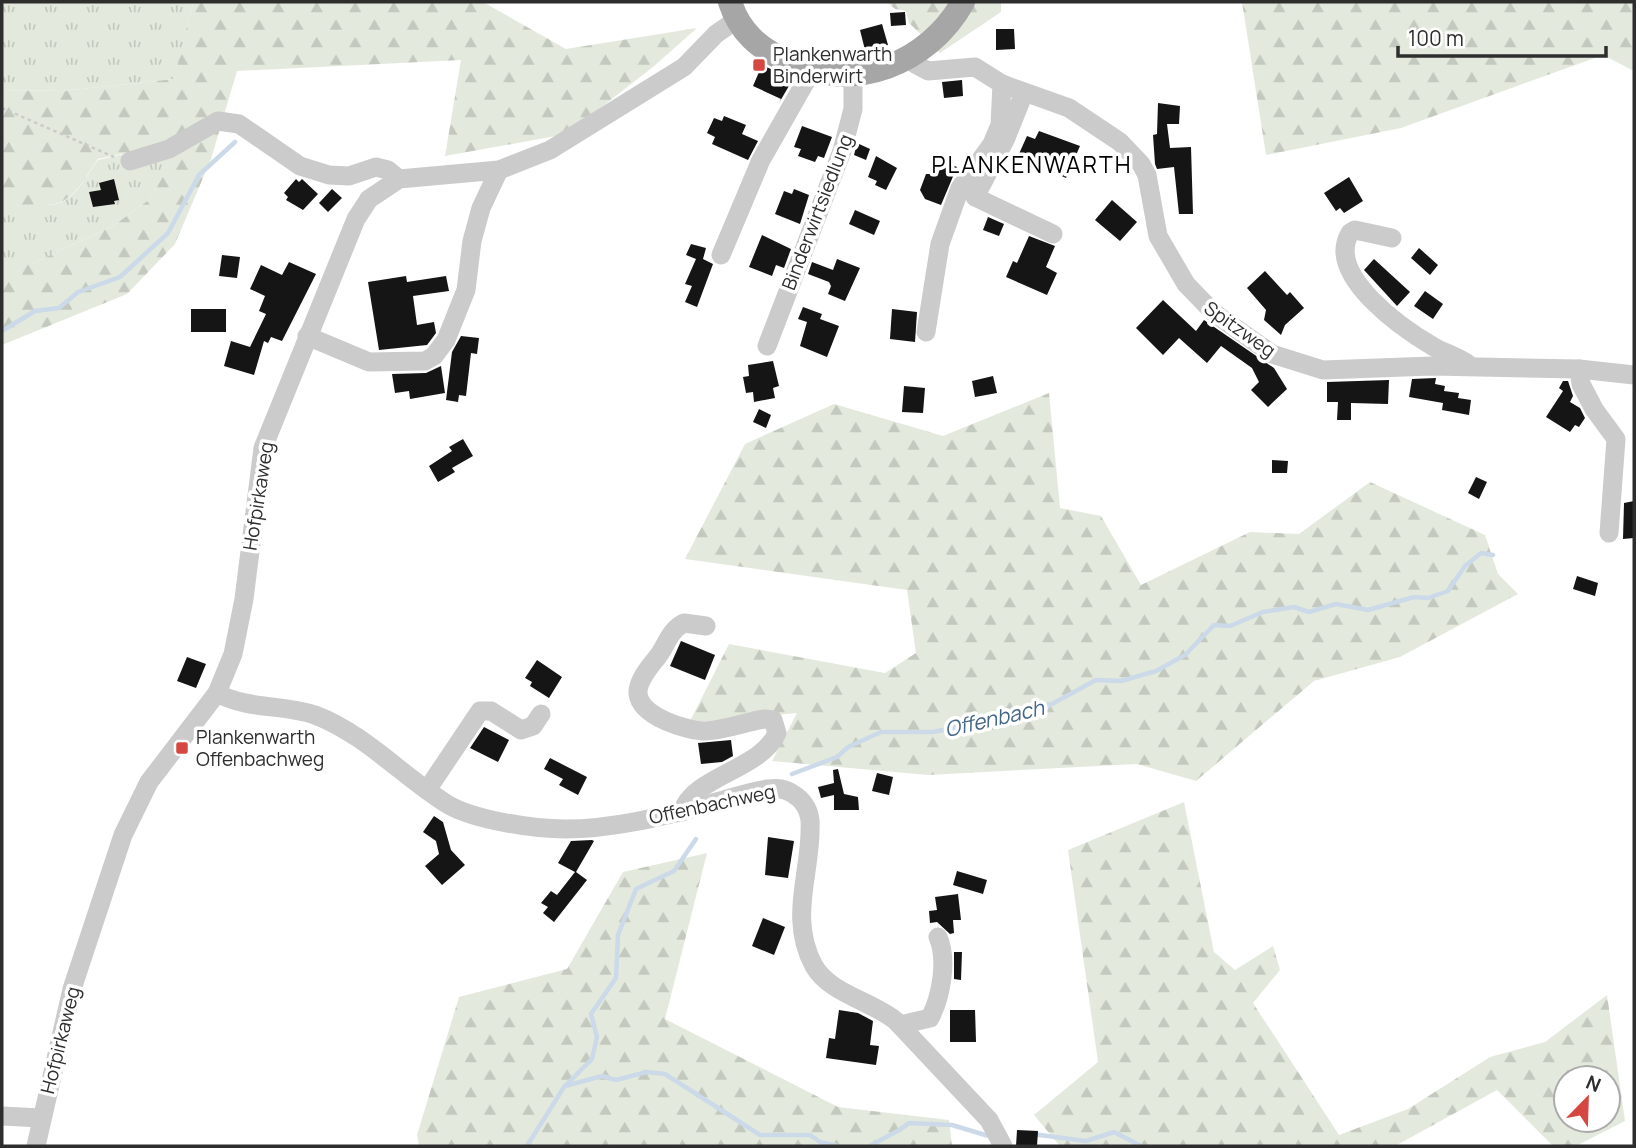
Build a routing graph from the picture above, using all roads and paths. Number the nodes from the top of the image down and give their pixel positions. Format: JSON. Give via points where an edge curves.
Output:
{"nodes":[{"id":1,"x":963,"y":2,"type":"edge"},
{"id":2,"x":733,"y":11,"type":"edge"},
{"id":3,"x":910,"y":58,"type":"junction"},
{"id":4,"x":811,"y":72,"type":"junction"},
{"id":5,"x":853,"y":75,"type":"junction"},
{"id":6,"x":1002,"y":84,"type":"junction"},
{"id":7,"x":1024,"y":93,"type":"junction"},
{"id":8,"x":2,"y":108,"type":"edge"},
{"id":9,"x":130,"y":160,"type":"joint"},
{"id":10,"x":499,"y":170,"type":"junction"},
{"id":11,"x":399,"y":179,"type":"junction"},
{"id":12,"x":1053,"y":234,"type":"dead end"},
{"id":13,"x":1391,"y":237,"type":"dead end"},
{"id":14,"x":721,"y":254,"type":"dead end"},
{"id":15,"x":926,"y":332,"type":"dead end"},
{"id":16,"x":307,"y":336,"type":"junction"},
{"id":17,"x":767,"y":346,"type":"dead end"},
{"id":18,"x":1471,"y":367,"type":"junction"},
{"id":19,"x":1579,"y":369,"type":"junction"},
{"id":20,"x":1634,"y":376,"type":"edge"},
{"id":21,"x":1609,"y":533,"type":"dead end"},
{"id":22,"x":706,"y":626,"type":"dead end"},
{"id":23,"x":217,"y":693,"type":"junction"},
{"id":24,"x":541,"y":714,"type":"dead end"},
{"id":25,"x":427,"y":790,"type":"junction"},
{"id":26,"x":682,"y":812,"type":"junction"},
{"id":27,"x":938,"y":937,"type":"dead end"},
{"id":28,"x":900,"y":1026,"type":"junction"},
{"id":29,"x":2,"y":1116,"type":"edge"},
{"id":30,"x":41,"y":1118,"type":"junction"},
{"id":31,"x":36,"y":1146,"type":"edge"},
{"id":32,"x":1003,"y":1146,"type":"edge"}],
"edges":[{"from":1,"to":3,"type":"main road","via":[[944,32]]},
{"from":2,"to":4,"type":"main road","via":[[745,33],[765,51]]},
{"from":2,"to":10,"type":"street","name":"Hofpirkaweg","via":[[684,67],[652,89],[550,150]]},
{"from":3,"to":5,"type":"main road"},
{"from":3,"to":6,"type":"street","name":"Spitzweg","via":[[928,71],[975,67]]},
{"from":4,"to":5,"type":"main road"},
{"from":4,"to":14,"type":"street","via":[[764,153]]},
{"from":5,"to":17,"type":"street","name":"Binderwirtsiedlung","via":[[853,110],[842,151]]},
{"from":6,"to":7,"type":"street","name":"Spitzweg"},
{"from":6,"to":15,"type":"street","via":[[1000,125],[960,188],[940,244]]},
{"from":7,"to":12,"type":"street","via":[[975,197]]},
{"from":7,"to":18,"type":"street","name":"Spitzweg","via":[[1069,108],[1134,156],[1147,175],[1158,236],[1186,284],[1214,313],[1255,344],[1293,363],[1323,370]]},
{"from":8,"to":9,"type":"path"},
{"from":9,"to":11,"type":"street","via":[[169,149],[218,121],[239,124],[282,155],[320,172],[349,176],[376,167]]},
{"from":10,"to":11,"type":"street","name":"Hofpirkaweg"},
{"from":10,"to":16,"type":"street","via":[[472,241],[467,290],[446,340],[434,356],[369,362]]},
{"from":11,"to":16,"type":"street","name":"Hofpirkaweg","via":[[369,198],[356,219]]},
{"from":13,"to":18,"type":"street","via":[[1350,233],[1344,247],[1348,271],[1377,304],[1410,331]]},
{"from":16,"to":23,"type":"street","name":"Hofpirkaweg","via":[[263,448],[238,634]]},
{"from":18,"to":19,"type":"street","name":"Spitzweg"},
{"from":19,"to":20,"type":"street","name":"Spitzweg"},
{"from":19,"to":21,"type":"street","via":[[1594,409],[1616,439]]},
{"from":22,"to":26,"type":"street","via":[[684,623],[668,635],[641,682],[640,701],[659,717],[692,730],[765,719],[773,720],[777,733],[763,752],[692,796]]},
{"from":23,"to":25,"type":"street","name":"Offenbachweg","via":[[237,702],[314,715],[376,750]]},
{"from":23,"to":30,"type":"street","name":"Hofpirkaweg","via":[[149,782],[122,835],[72,989]]},
{"from":24,"to":25,"type":"street","via":[[533,726],[522,730],[491,711],[480,711]]},
{"from":25,"to":26,"type":"street","name":"Offenbachweg","via":[[464,812],[563,829]]},
{"from":26,"to":28,"type":"street","name":"Offenbachweg","via":[[766,789],[796,795],[810,820],[801,901],[802,933],[811,959],[827,981],[882,1009]]},
{"from":27,"to":28,"type":"street","via":[[943,953],[937,1004],[930,1018]]},
{"from":28,"to":32,"type":"street","name":"Offenbachweg","via":[[989,1120]]},
{"from":29,"to":30,"type":"street"},
{"from":30,"to":31,"type":"street","name":"Hofpirkaweg"}]}
